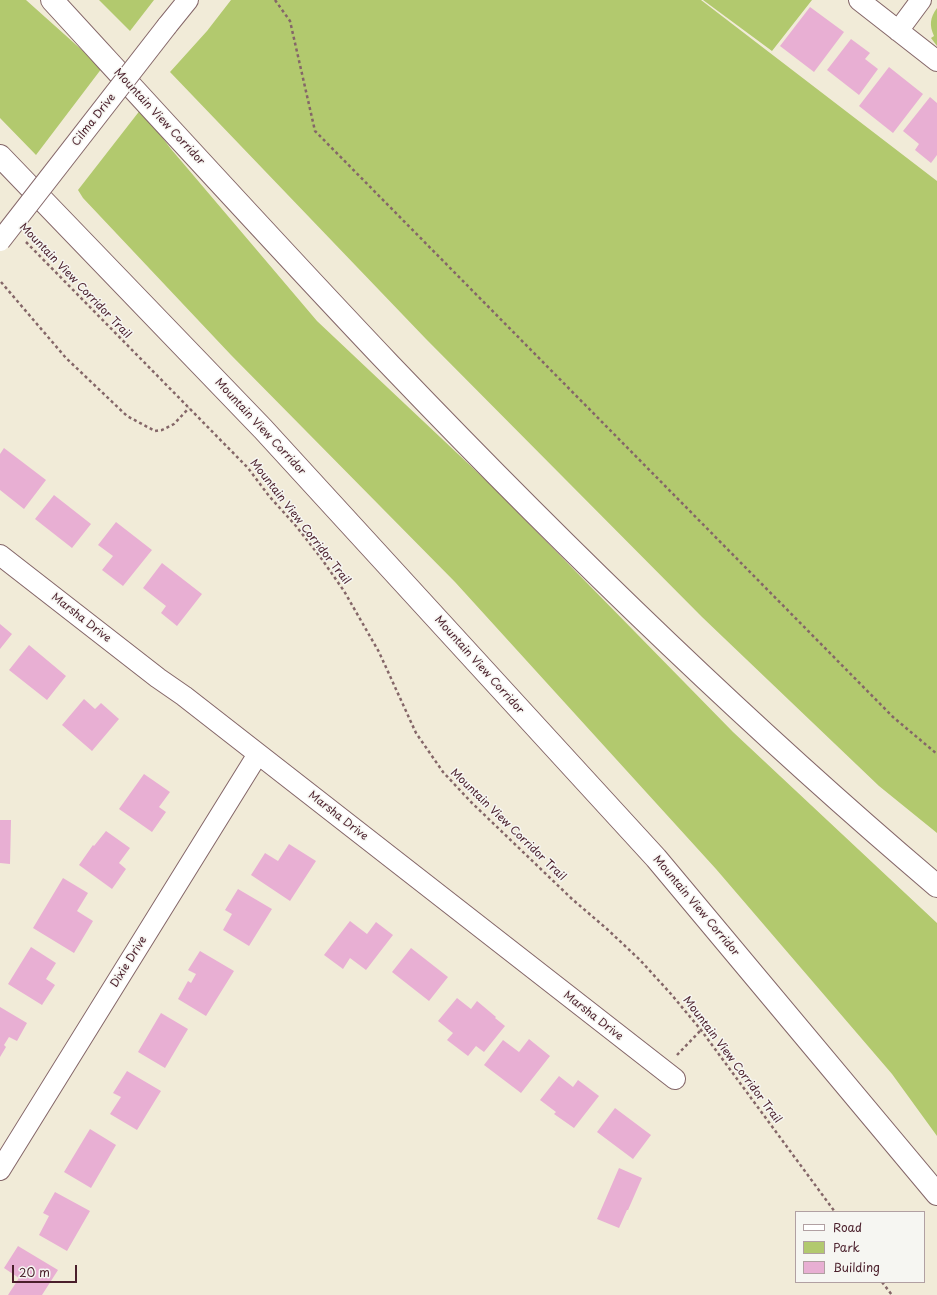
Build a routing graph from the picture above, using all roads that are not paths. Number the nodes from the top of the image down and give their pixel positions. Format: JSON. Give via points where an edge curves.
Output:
{"nodes":[{"id":1,"x":52,"y":0,"type":"edge"},
{"id":2,"x":188,"y":0,"type":"edge"},
{"id":3,"x":859,"y":0,"type":"edge"},
{"id":4,"x":921,"y":0,"type":"edge"},
{"id":5,"x":898,"y":31,"type":"junction"},
{"id":6,"x":937,"y":61,"type":"edge"},
{"id":7,"x":0,"y":156,"type":"edge"},
{"id":8,"x":0,"y":241,"type":"edge"},
{"id":9,"x":0,"y":554,"type":"edge"},
{"id":10,"x":258,"y":754,"type":"junction"},
{"id":11,"x":937,"y":886,"type":"edge"},
{"id":12,"x":675,"y":1080,"type":"dead end"},
{"id":13,"x":0,"y":1170,"type":"edge"},
{"id":14,"x":937,"y":1194,"type":"edge"}],
"edges":[{"from":1,"to":11,"type":"highway","name":"Mountain View Corridor","via":[[390,365],[509,487],[753,723]]},
{"from":2,"to":8,"type":"street","name":"Cilma Drive","bridge":true},
{"from":3,"to":5,"type":"street"},
{"from":4,"to":5,"type":"street"},
{"from":5,"to":6,"type":"street"},
{"from":7,"to":14,"type":"highway","name":"Mountain View Corridor","via":[[263,428],[651,852]]},
{"from":9,"to":10,"type":"street","name":"Marsha Drive"},
{"from":10,"to":12,"type":"street","name":"Marsha Drive"},
{"from":10,"to":13,"type":"street","name":"Dixie Drive"}]}
